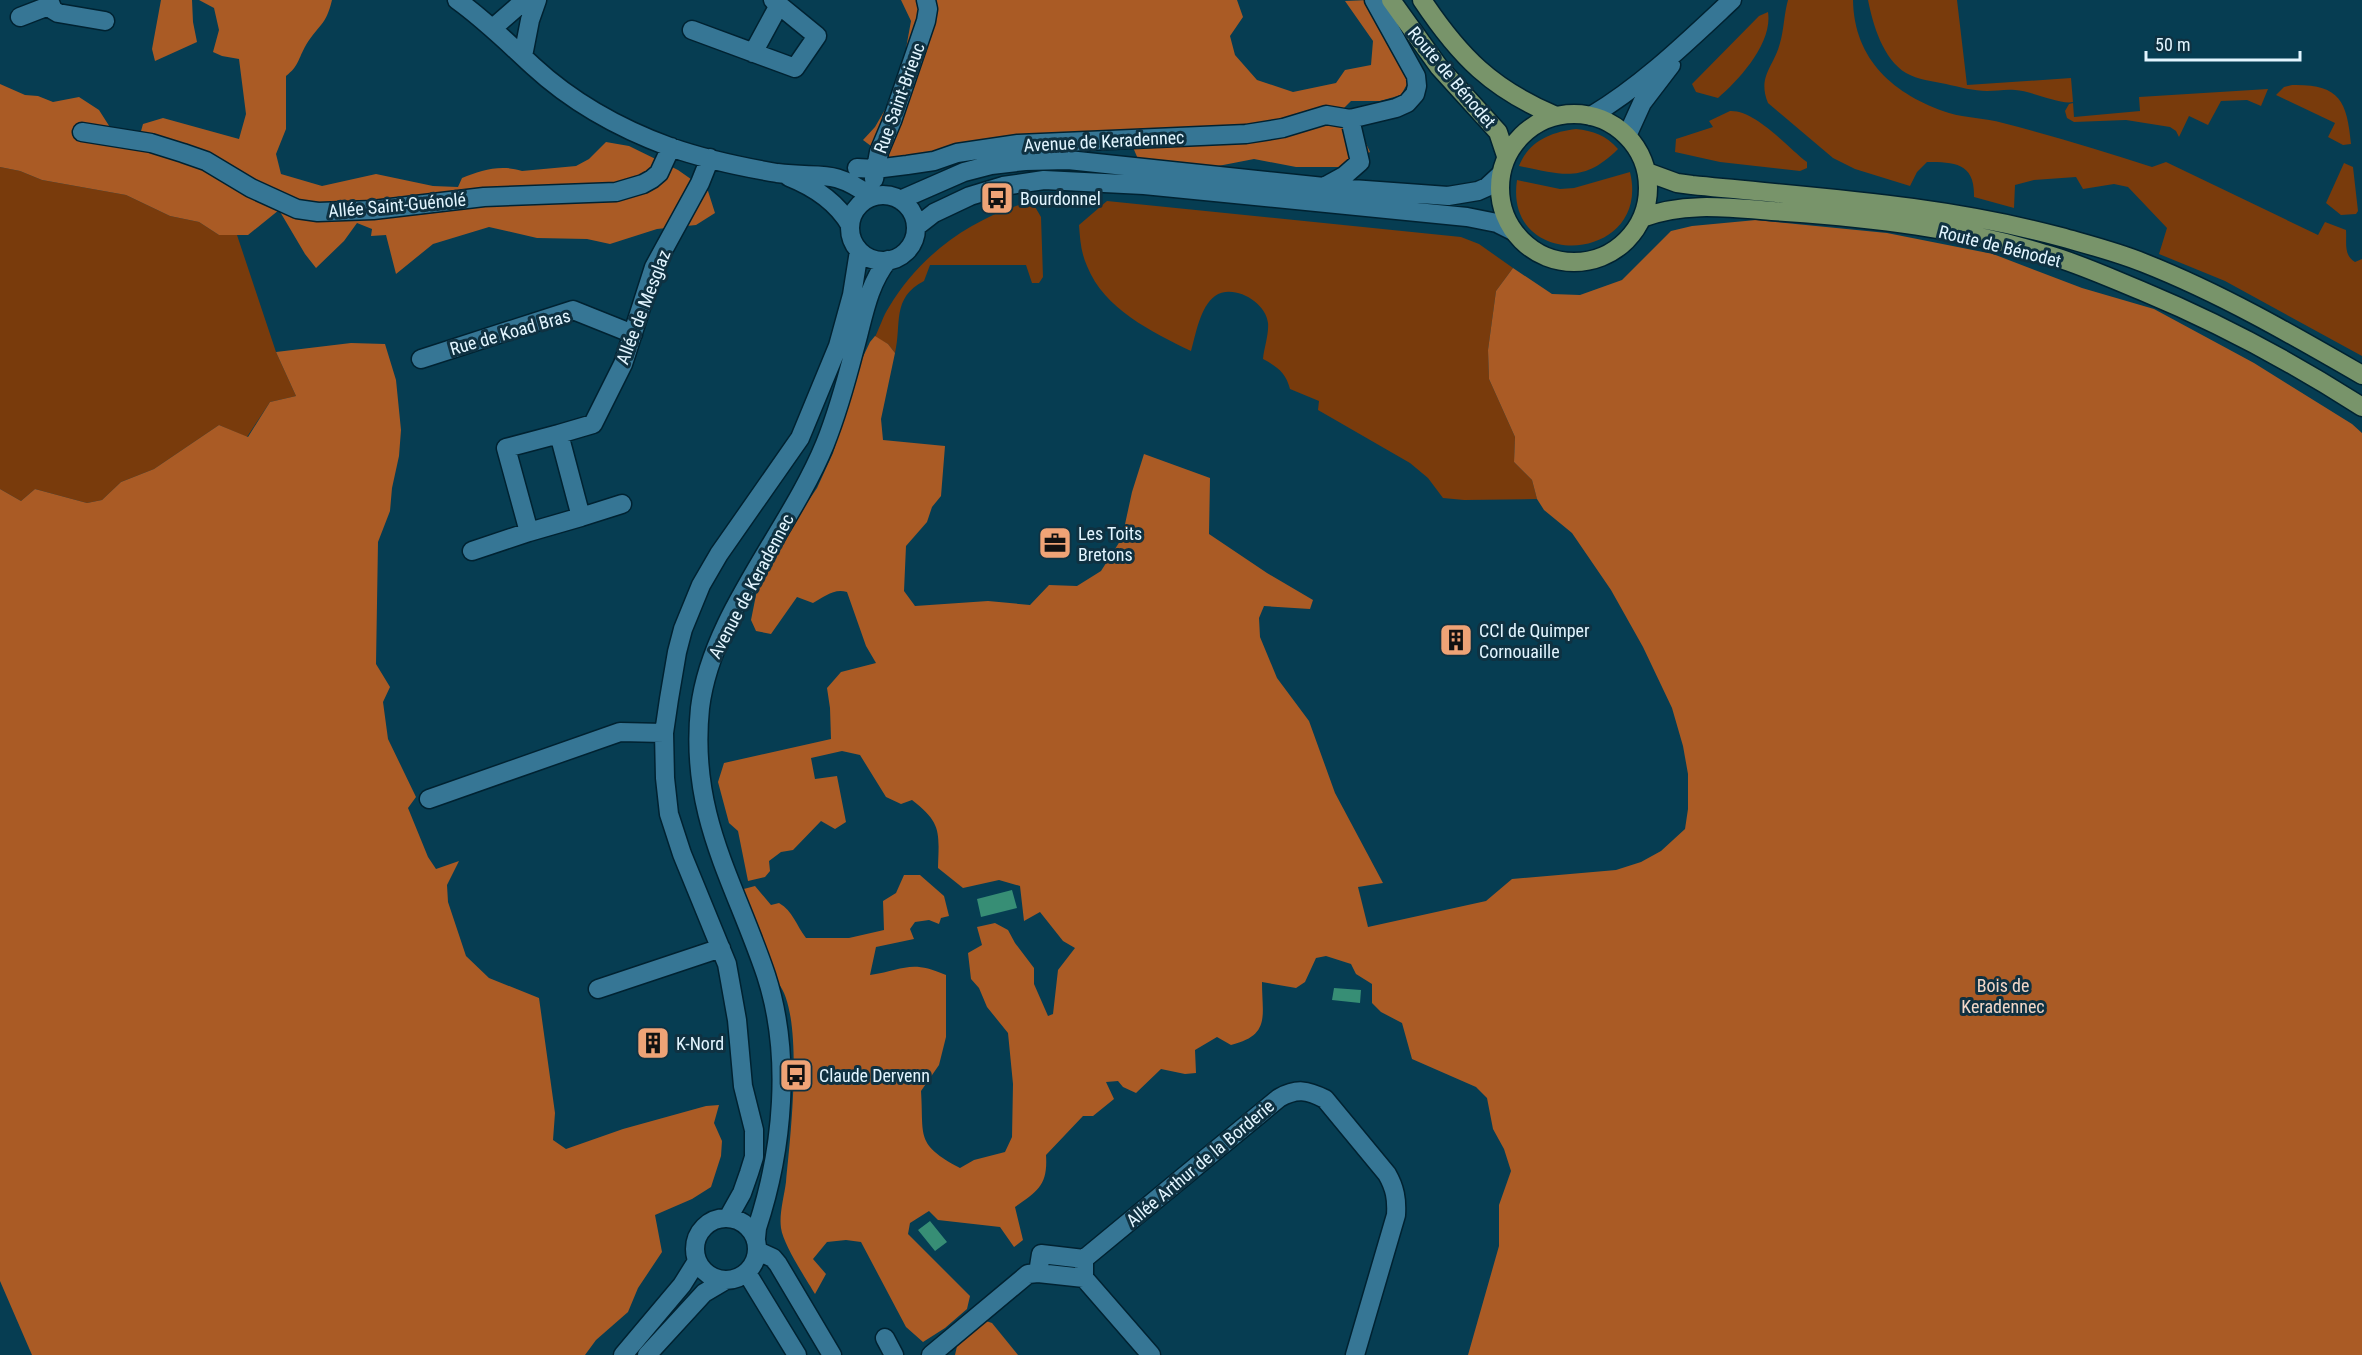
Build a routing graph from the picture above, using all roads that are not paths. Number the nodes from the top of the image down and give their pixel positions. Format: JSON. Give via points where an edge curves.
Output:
{"nodes":[{"id":1,"x":457,"y":0,"type":"edge"},
{"id":2,"x":525,"y":0,"type":"edge"},
{"id":3,"x":537,"y":0,"type":"edge"},
{"id":4,"x":926,"y":0,"type":"edge"},
{"id":5,"x":1374,"y":0,"type":"edge"},
{"id":6,"x":1391,"y":0,"type":"edge"},
{"id":7,"x":1422,"y":0,"type":"edge"},
{"id":8,"x":1732,"y":0,"type":"edge"},
{"id":9,"x":50,"y":2,"type":"edge"},
{"id":10,"x":776,"y":2,"type":"edge"},
{"id":11,"x":20,"y":17,"type":"dead end"},
{"id":12,"x":105,"y":21,"type":"dead end"},
{"id":13,"x":493,"y":28,"type":"junction"},
{"id":14,"x":692,"y":30,"type":"dead end"},
{"id":15,"x":1688,"y":42,"type":"junction"},
{"id":16,"x":753,"y":53,"type":"junction"},
{"id":17,"x":523,"y":56,"type":"junction"},
{"id":18,"x":1378,"y":114,"type":"joint"},
{"id":19,"x":1556,"y":116,"type":"junction"},
{"id":20,"x":1591,"y":116,"type":"junction"},
{"id":21,"x":1350,"y":119,"type":"junction"},
{"id":22,"x":82,"y":132,"type":"dead end"},
{"id":23,"x":1627,"y":136,"type":"junction"},
{"id":24,"x":671,"y":147,"type":"junction"},
{"id":25,"x":710,"y":158,"type":"junction"},
{"id":26,"x":1504,"y":165,"type":"junction"},
{"id":27,"x":866,"y":168,"type":"junction"},
{"id":28,"x":1647,"y":172,"type":"junction"},
{"id":29,"x":779,"y":173,"type":"junction"},
{"id":30,"x":1324,"y":187,"type":"junction"},
{"id":31,"x":873,"y":197,"type":"junction"},
{"id":32,"x":900,"y":200,"type":"junction"},
{"id":33,"x":1642,"y":218,"type":"junction"},
{"id":34,"x":850,"y":225,"type":"junction"},
{"id":35,"x":915,"y":227,"type":"junction"},
{"id":36,"x":1513,"y":231,"type":"junction"},
{"id":37,"x":859,"y":251,"type":"junction"},
{"id":38,"x":888,"y":260,"type":"junction"},
{"id":39,"x":633,"y":334,"type":"junction"},
{"id":40,"x":421,"y":359,"type":"dead end"},
{"id":41,"x":2362,"y":375,"type":"edge"},
{"id":42,"x":2362,"y":407,"type":"edge"},
{"id":43,"x":559,"y":434,"type":"junction"},
{"id":44,"x":780,"y":468,"type":"junction"},
{"id":45,"x":805,"y":484,"type":"junction"},
{"id":46,"x":622,"y":504,"type":"dead end"},
{"id":47,"x":580,"y":517,"type":"junction"},
{"id":48,"x":529,"y":532,"type":"junction"},
{"id":49,"x":472,"y":551,"type":"dead end"},
{"id":50,"x":664,"y":733,"type":"junction"},
{"id":51,"x":429,"y":799,"type":"dead end"},
{"id":52,"x":722,"y":948,"type":"junction"},
{"id":53,"x":598,"y":989,"type":"dead end"},
{"id":54,"x":728,"y":1218,"type":"junction"},
{"id":55,"x":757,"y":1245,"type":"junction"},
{"id":56,"x":1084,"y":1259,"type":"junction"},
{"id":57,"x":697,"y":1261,"type":"junction"},
{"id":58,"x":747,"y":1273,"type":"junction"},
{"id":59,"x":1038,"y":1273,"type":"junction"},
{"id":60,"x":1084,"y":1278,"type":"junction"},
{"id":61,"x":726,"y":1280,"type":"junction"},
{"id":62,"x":885,"y":1338,"type":"dead end"},
{"id":63,"x":623,"y":1355,"type":"edge"},
{"id":64,"x":647,"y":1355,"type":"edge"},
{"id":65,"x":797,"y":1355,"type":"edge"},
{"id":66,"x":832,"y":1355,"type":"edge"},
{"id":67,"x":894,"y":1355,"type":"edge"},
{"id":68,"x":931,"y":1355,"type":"edge"},
{"id":69,"x":1151,"y":1355,"type":"edge"},
{"id":70,"x":1355,"y":1355,"type":"edge"}],
"edges":[{"from":1,"to":13,"type":"street"},
{"from":2,"to":13,"type":"street"},
{"from":3,"to":17,"type":"street"},
{"from":4,"to":27,"type":"street","name":"Rue Saint-Brieuc","via":[[926,21],[892,120],[879,152]]},
{"from":5,"to":18,"type":"street","name":"Route de Bénodet","via":[[1412,66],[1417,86],[1407,103]]},
{"from":6,"to":26,"type":"main road","name":"Route de Bénodet","via":[[1428,54],[1498,132]]},
{"from":7,"to":19,"type":"main road","name":"Route de Bénodet","via":[[1451,40],[1482,72],[1515,98]]},
{"from":8,"to":15,"type":"street"},
{"from":9,"to":11,"type":"street"},
{"from":9,"to":12,"type":"street","via":[[58,13]]},
{"from":10,"to":16,"type":"street"},
{"from":10,"to":16,"type":"street","via":[[817,36],[795,68]]},
{"from":13,"to":17,"type":"street"},
{"from":14,"to":16,"type":"street"},
{"from":15,"to":20,"type":"street"},
{"from":15,"to":23,"type":"street","via":[[1642,103]]},
{"from":17,"to":24,"type":"street","via":[[553,83],[594,110]]},
{"from":18,"to":21,"type":"street","name":"Avenue de Keradennec"},
{"from":19,"to":20,"type":"main road"},
{"from":19,"to":26,"type":"main road","via":[[1534,126],[1516,141]]},
{"from":20,"to":23,"type":"main road","via":[[1611,123]]},
{"from":21,"to":27,"type":"street","name":"Avenue de Keradennec","via":[[1326,115],[1246,134],[1018,144],[957,153],[934,161]]},
{"from":21,"to":30,"type":"street","via":[[1360,162]]},
{"from":22,"to":24,"type":"street","name":"Allée Saint-Guénolé","via":[[151,143],[206,161],[251,188],[312,212],[372,210],[484,197],[616,192],[652,179]]},
{"from":23,"to":28,"type":"main road"},
{"from":24,"to":25,"type":"street"},
{"from":25,"to":29,"type":"street"},
{"from":25,"to":39,"type":"street","name":"Allée de Mesglaz","via":[[654,267]]},
{"from":26,"to":30,"type":"street","via":[[1487,187],[1448,196]]},
{"from":26,"to":36,"type":"main road","via":[[1500,194]]},
{"from":27,"to":31,"type":"street","name":"Rue Saint-Brieuc"},
{"from":28,"to":33,"type":"main road","via":[[1648,196]]},
{"from":28,"to":41,"type":"main road","name":"Route de Bénodet","via":[[1677,183],[1838,198],[1970,216],[2096,247],[2143,262],[2246,309]]},
{"from":29,"to":31,"type":"street","via":[[836,177]]},
{"from":29,"to":34,"type":"street","via":[[817,191],[836,205]]},
{"from":30,"to":32,"type":"street","via":[[1044,160],[980,168]]},
{"from":31,"to":32,"type":"street"},
{"from":31,"to":34,"type":"street","via":[[855,209]]},
{"from":32,"to":35,"type":"street","via":[[913,215]]},
{"from":33,"to":36,"type":"main road","via":[[1634,233],[1617,249],[1596,259],[1573,262],[1550,259],[1530,248]]},
{"from":33,"to":42,"type":"main road","name":"Route de Bénodet","via":[[1671,209],[1704,208],[1850,217],[1950,232],[2045,254],[2197,314]]},
{"from":34,"to":37,"type":"street"},
{"from":35,"to":36,"type":"street","via":[[970,196],[1003,186],[1052,180],[1144,185],[1457,216],[1490,221]]},
{"from":35,"to":38,"type":"street","via":[[914,239],[906,250]]},
{"from":37,"to":38,"type":"street"},
{"from":37,"to":44,"type":"street","name":"Avenue de Keradennec","via":[[852,295],[837,346],[800,438]]},
{"from":38,"to":45,"type":"street","name":"Avenue de Keradennec","via":[[869,295],[835,417]]},
{"from":39,"to":40,"type":"street","name":"Rue de Koad Bras","via":[[573,310]]},
{"from":39,"to":43,"type":"street","name":"Allée de Mesglaz","via":[[593,424]]},
{"from":43,"to":47,"type":"street"},
{"from":43,"to":48,"type":"street","name":"Allée de Mesglaz","via":[[506,448]]},
{"from":44,"to":45,"type":"street"},
{"from":44,"to":50,"type":"street","name":"Avenue de Keradennec","via":[[701,585],[677,652]]},
{"from":45,"to":55,"type":"street","name":"Avenue de Keradennec","via":[[715,651],[702,697],[699,727],[701,780],[710,828],[767,976],[777,1021],[780,1129],[757,1228]]},
{"from":46,"to":47,"type":"street"},
{"from":47,"to":48,"type":"street"},
{"from":48,"to":49,"type":"street"},
{"from":50,"to":51,"type":"street","via":[[620,732]]},
{"from":50,"to":52,"type":"street","name":"Avenue de Keradennec","via":[[667,798],[674,832]]},
{"from":52,"to":53,"type":"street"},
{"from":52,"to":54,"type":"street","name":"Avenue de Keradennec","via":[[731,980],[742,1086],[755,1144],[742,1194]]},
{"from":54,"to":55,"type":"street","via":[[746,1225]]},
{"from":54,"to":57,"type":"street","via":[[703,1227],[694,1246]]},
{"from":55,"to":58,"type":"street","via":[[756,1259]]},
{"from":55,"to":66,"type":"street","via":[[778,1264]]},
{"from":56,"to":59,"type":"street","via":[[1041,1254]]},
{"from":56,"to":60,"type":"street"},
{"from":56,"to":70,"type":"street","name":"Allée Arthur de la Borderie","via":[[1279,1098],[1291,1091],[1305,1090],[1325,1099],[1387,1174],[1397,1202]]},
{"from":57,"to":61,"type":"street","via":[[706,1274]]},
{"from":57,"to":63,"type":"street","via":[[677,1292]]},
{"from":58,"to":61,"type":"street"},
{"from":58,"to":65,"type":"street"},
{"from":59,"to":60,"type":"street"},
{"from":59,"to":68,"type":"street","via":[[1021,1278]]},
{"from":60,"to":69,"type":"street"},
{"from":61,"to":64,"type":"street","via":[[704,1293]]},
{"from":62,"to":67,"type":"street"}]}
